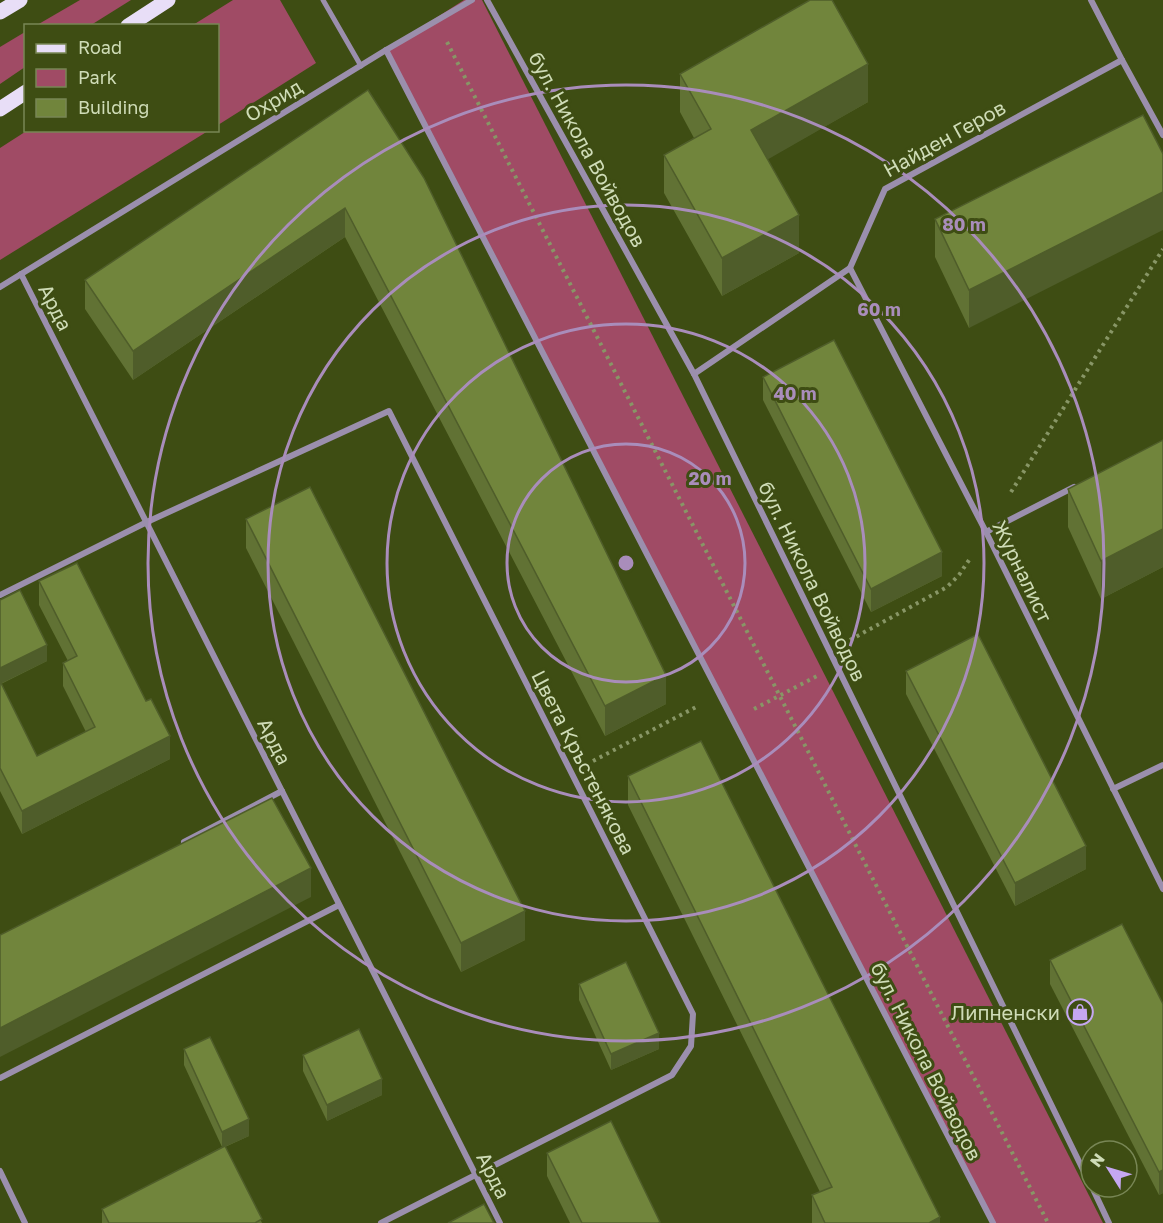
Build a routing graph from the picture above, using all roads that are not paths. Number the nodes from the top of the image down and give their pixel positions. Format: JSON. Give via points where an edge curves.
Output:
{"nodes":[{"id":1,"x":20,"y":0,"type":"edge"},
{"id":2,"x":168,"y":0,"type":"edge"},
{"id":3,"x":323,"y":0,"type":"edge"},
{"id":4,"x":472,"y":0,"type":"edge"},
{"id":5,"x":487,"y":0,"type":"edge"},
{"id":6,"x":1091,"y":0,"type":"edge"},
{"id":7,"x":0,"y":12,"type":"edge"},
{"id":8,"x":132,"y":24,"type":"edge"},
{"id":9,"x":386,"y":50,"type":"junction"},
{"id":10,"x":1122,"y":60,"type":"junction"},
{"id":11,"x":361,"y":66,"type":"junction"},
{"id":12,"x":24,"y":93,"type":"edge"},
{"id":13,"x":0,"y":109,"type":"edge"},
{"id":14,"x":1163,"y":135,"type":"edge"},
{"id":15,"x":850,"y":268,"type":"junction"},
{"id":16,"x":21,"y":274,"type":"junction"},
{"id":17,"x":0,"y":287,"type":"edge"},
{"id":18,"x":694,"y":374,"type":"junction"},
{"id":19,"x":1080,"y":485,"type":"edge"},
{"id":20,"x":147,"y":522,"type":"junction"},
{"id":21,"x":986,"y":532,"type":"junction"},
{"id":22,"x":0,"y":595,"type":"edge"},
{"id":23,"x":1163,"y":765,"type":"edge"},
{"id":24,"x":1113,"y":789,"type":"junction"},
{"id":25,"x":282,"y":791,"type":"junction"},
{"id":26,"x":178,"y":846,"type":"edge"},
{"id":27,"x":1163,"y":889,"type":"edge"},
{"id":28,"x":339,"y":905,"type":"junction"},
{"id":29,"x":0,"y":1078,"type":"edge"},
{"id":30,"x":1079,"y":1161,"type":"edge"},
{"id":31,"x":0,"y":1171,"type":"edge"},
{"id":32,"x":475,"y":1174,"type":"junction"},
{"id":33,"x":1097,"y":1199,"type":"edge"},
{"id":34,"x":25,"y":1223,"type":"edge"},
{"id":35,"x":381,"y":1223,"type":"edge"},
{"id":36,"x":500,"y":1223,"type":"edge"},
{"id":37,"x":993,"y":1223,"type":"edge"},
{"id":38,"x":1109,"y":1223,"type":"edge"}],
"edges":[{"from":1,"to":7,"type":"main road"},
{"from":2,"to":8,"type":"main road"},
{"from":3,"to":11,"type":"street"},
{"from":4,"to":9,"type":"street","name":"Охрид"},
{"from":5,"to":18,"type":"street","name":"бул. Никола Войводов"},
{"from":6,"to":10,"type":"street"},
{"from":9,"to":11,"type":"street","name":"Охрид"},
{"from":9,"to":37,"type":"street","name":"бул. Никола Войводов"},
{"from":10,"to":14,"type":"street"},
{"from":10,"to":15,"type":"street","name":"Найден Геров","via":[[885,189]]},
{"from":11,"to":16,"type":"street","name":"Охрид"},
{"from":12,"to":13,"type":"main road"},
{"from":15,"to":18,"type":"street"},
{"from":15,"to":21,"type":"street","name":"Журналист"},
{"from":16,"to":17,"type":"street","name":"Охрид"},
{"from":16,"to":20,"type":"street","name":"Арда"},
{"from":18,"to":30,"type":"street","name":"бул. Никола Войводов"},
{"from":19,"to":21,"type":"street"},
{"from":20,"to":22,"type":"street"},
{"from":20,"to":25,"type":"street","name":"Арда"},
{"from":20,"to":32,"type":"street","name":"Цвета Кръстенякова","via":[[389,411],[693,1014],[691,1046],[672,1075]]},
{"from":21,"to":24,"type":"street","name":"Журналист"},
{"from":23,"to":24,"type":"street"},
{"from":24,"to":27,"type":"street","name":"Журналист"},
{"from":25,"to":26,"type":"street"},
{"from":25,"to":28,"type":"street","name":"Арда"},
{"from":28,"to":29,"type":"street"},
{"from":28,"to":32,"type":"street","name":"Арда"},
{"from":31,"to":34,"type":"street"},
{"from":32,"to":35,"type":"street","name":"Цвета Кръстенякова"},
{"from":32,"to":36,"type":"street","name":"Арда"},
{"from":33,"to":38,"type":"street","name":"бул. Никола Войводов"}]}
